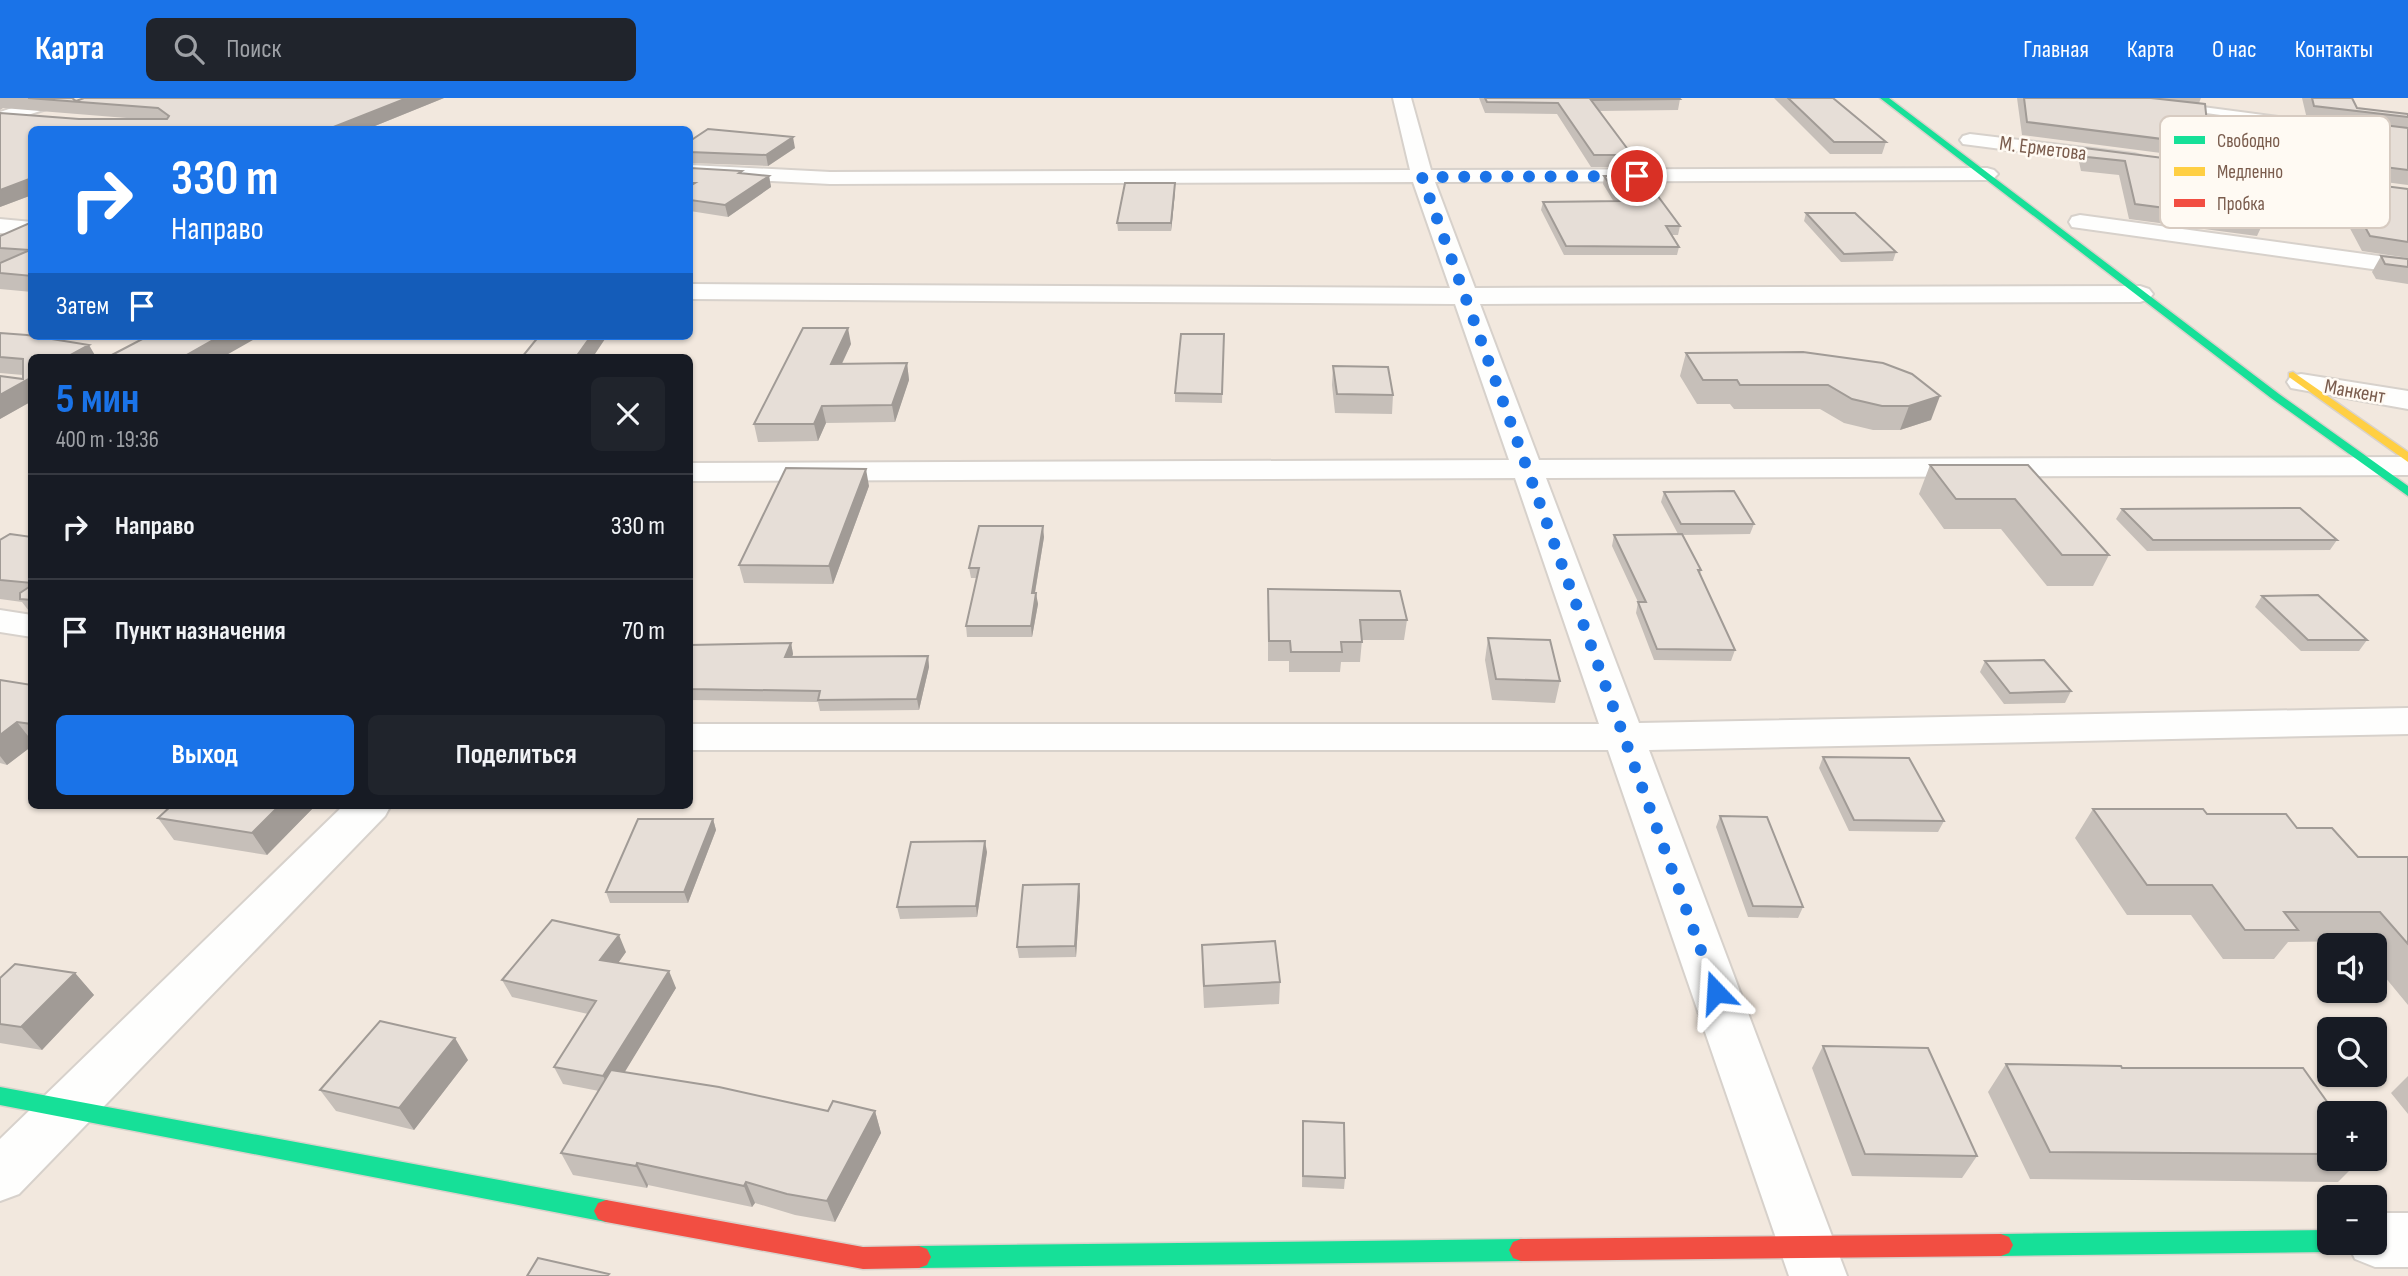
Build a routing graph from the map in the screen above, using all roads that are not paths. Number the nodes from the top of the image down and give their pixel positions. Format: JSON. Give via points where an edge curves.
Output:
{"nodes":[{"id":1,"x":61,"y":98,"type":"edge"},
{"id":2,"x":1402,"y":98,"type":"edge"},
{"id":3,"x":1884,"y":98,"type":"edge"},
{"id":4,"x":55,"y":99,"type":"edge"},
{"id":5,"x":2169,"y":106,"type":"edge"},
{"id":6,"x":1,"y":113,"type":"edge"},
{"id":7,"x":2246,"y":116,"type":"edge"},
{"id":8,"x":1944,"y":120,"type":"dead end"},
{"id":9,"x":57,"y":121,"type":"edge"},
{"id":10,"x":1916,"y":121,"type":"junction"},
{"id":11,"x":1965,"y":136,"type":"joint"},
{"id":12,"x":2148,"y":161,"type":"edge"},
{"id":13,"x":1993,"y":168,"type":"junction"},
{"id":14,"x":693,"y":171,"type":"edge"},
{"id":15,"x":1422,"y":177,"type":"junction"},
{"id":16,"x":2075,"y":218,"type":"joint"},
{"id":17,"x":0,"y":226,"type":"edge"},
{"id":18,"x":28,"y":229,"type":"edge"},
{"id":19,"x":2113,"y":246,"type":"dead end"},
{"id":20,"x":2408,"y":267,"type":"edge"},
{"id":21,"x":693,"y":292,"type":"edge"},
{"id":22,"x":2140,"y":294,"type":"junction"},
{"id":23,"x":1466,"y":296,"type":"junction"},
{"id":24,"x":2290,"y":374,"type":"joint"},
{"id":25,"x":2408,"y":400,"type":"edge"},
{"id":26,"x":2408,"y":458,"type":"edge"},
{"id":27,"x":2369,"y":465,"type":"junction"},
{"id":28,"x":2408,"y":466,"type":"edge"},
{"id":29,"x":1526,"y":468,"type":"junction"},
{"id":30,"x":693,"y":472,"type":"edge"},
{"id":31,"x":2408,"y":492,"type":"edge"},
{"id":32,"x":0,"y":621,"type":"edge"},
{"id":33,"x":28,"y":624,"type":"edge"},
{"id":34,"x":2408,"y":721,"type":"edge"},
{"id":35,"x":693,"y":737,"type":"edge"},
{"id":36,"x":1623,"y":737,"type":"junction"},
{"id":37,"x":366,"y":809,"type":"edge"},
{"id":38,"x":0,"y":1096,"type":"edge"},
{"id":39,"x":64,"y":1110,"type":"junction"},
{"id":40,"x":0,"y":1176,"type":"edge"},
{"id":41,"x":2387,"y":1240,"type":"edge"},
{"id":42,"x":2408,"y":1240,"type":"edge"},
{"id":43,"x":2317,"y":1241,"type":"edge"},
{"id":44,"x":1813,"y":1261,"type":"edge"}],
"edges":[{"from":1,"to":4,"type":"street"},
{"from":2,"to":15,"type":"street"},
{"from":3,"to":10,"type":"main road"},
{"from":4,"to":6,"type":"street"},
{"from":5,"to":7,"type":"lane"},
{"from":6,"to":9,"type":"street"},
{"from":8,"to":10,"type":"main road"},
{"from":10,"to":13,"type":"main road"},
{"from":11,"to":12,"type":"street","name":"М. Ерметова"},
{"from":11,"to":13,"type":"main road"},
{"from":13,"to":15,"type":"street"},
{"from":13,"to":22,"type":"main road"},
{"from":14,"to":15,"type":"street","via":[[830,178]]},
{"from":15,"to":23,"type":"street"},
{"from":16,"to":19,"type":"main road"},
{"from":16,"to":20,"type":"street"},
{"from":17,"to":18,"type":"street"},
{"from":21,"to":23,"type":"street"},
{"from":22,"to":23,"type":"street"},
{"from":22,"to":27,"type":"main road"},
{"from":23,"to":29,"type":"street"},
{"from":24,"to":25,"type":"street","name":"Манкент"},
{"from":24,"to":26,"type":"main road"},
{"from":27,"to":28,"type":"street"},
{"from":27,"to":29,"type":"street"},
{"from":27,"to":31,"type":"main road"},
{"from":29,"to":30,"type":"street"},
{"from":29,"to":36,"type":"street"},
{"from":32,"to":33,"type":"street"},
{"from":34,"to":36,"type":"street"},
{"from":35,"to":36,"type":"street"},
{"from":36,"to":44,"type":"street"},
{"from":37,"to":39,"type":"street"},
{"from":38,"to":39,"type":"main road"},
{"from":39,"to":40,"type":"street"},
{"from":39,"to":44,"type":"main road","via":[[863,1258]]},
{"from":41,"to":42,"type":"street"},
{"from":43,"to":44,"type":"main road"}]}
